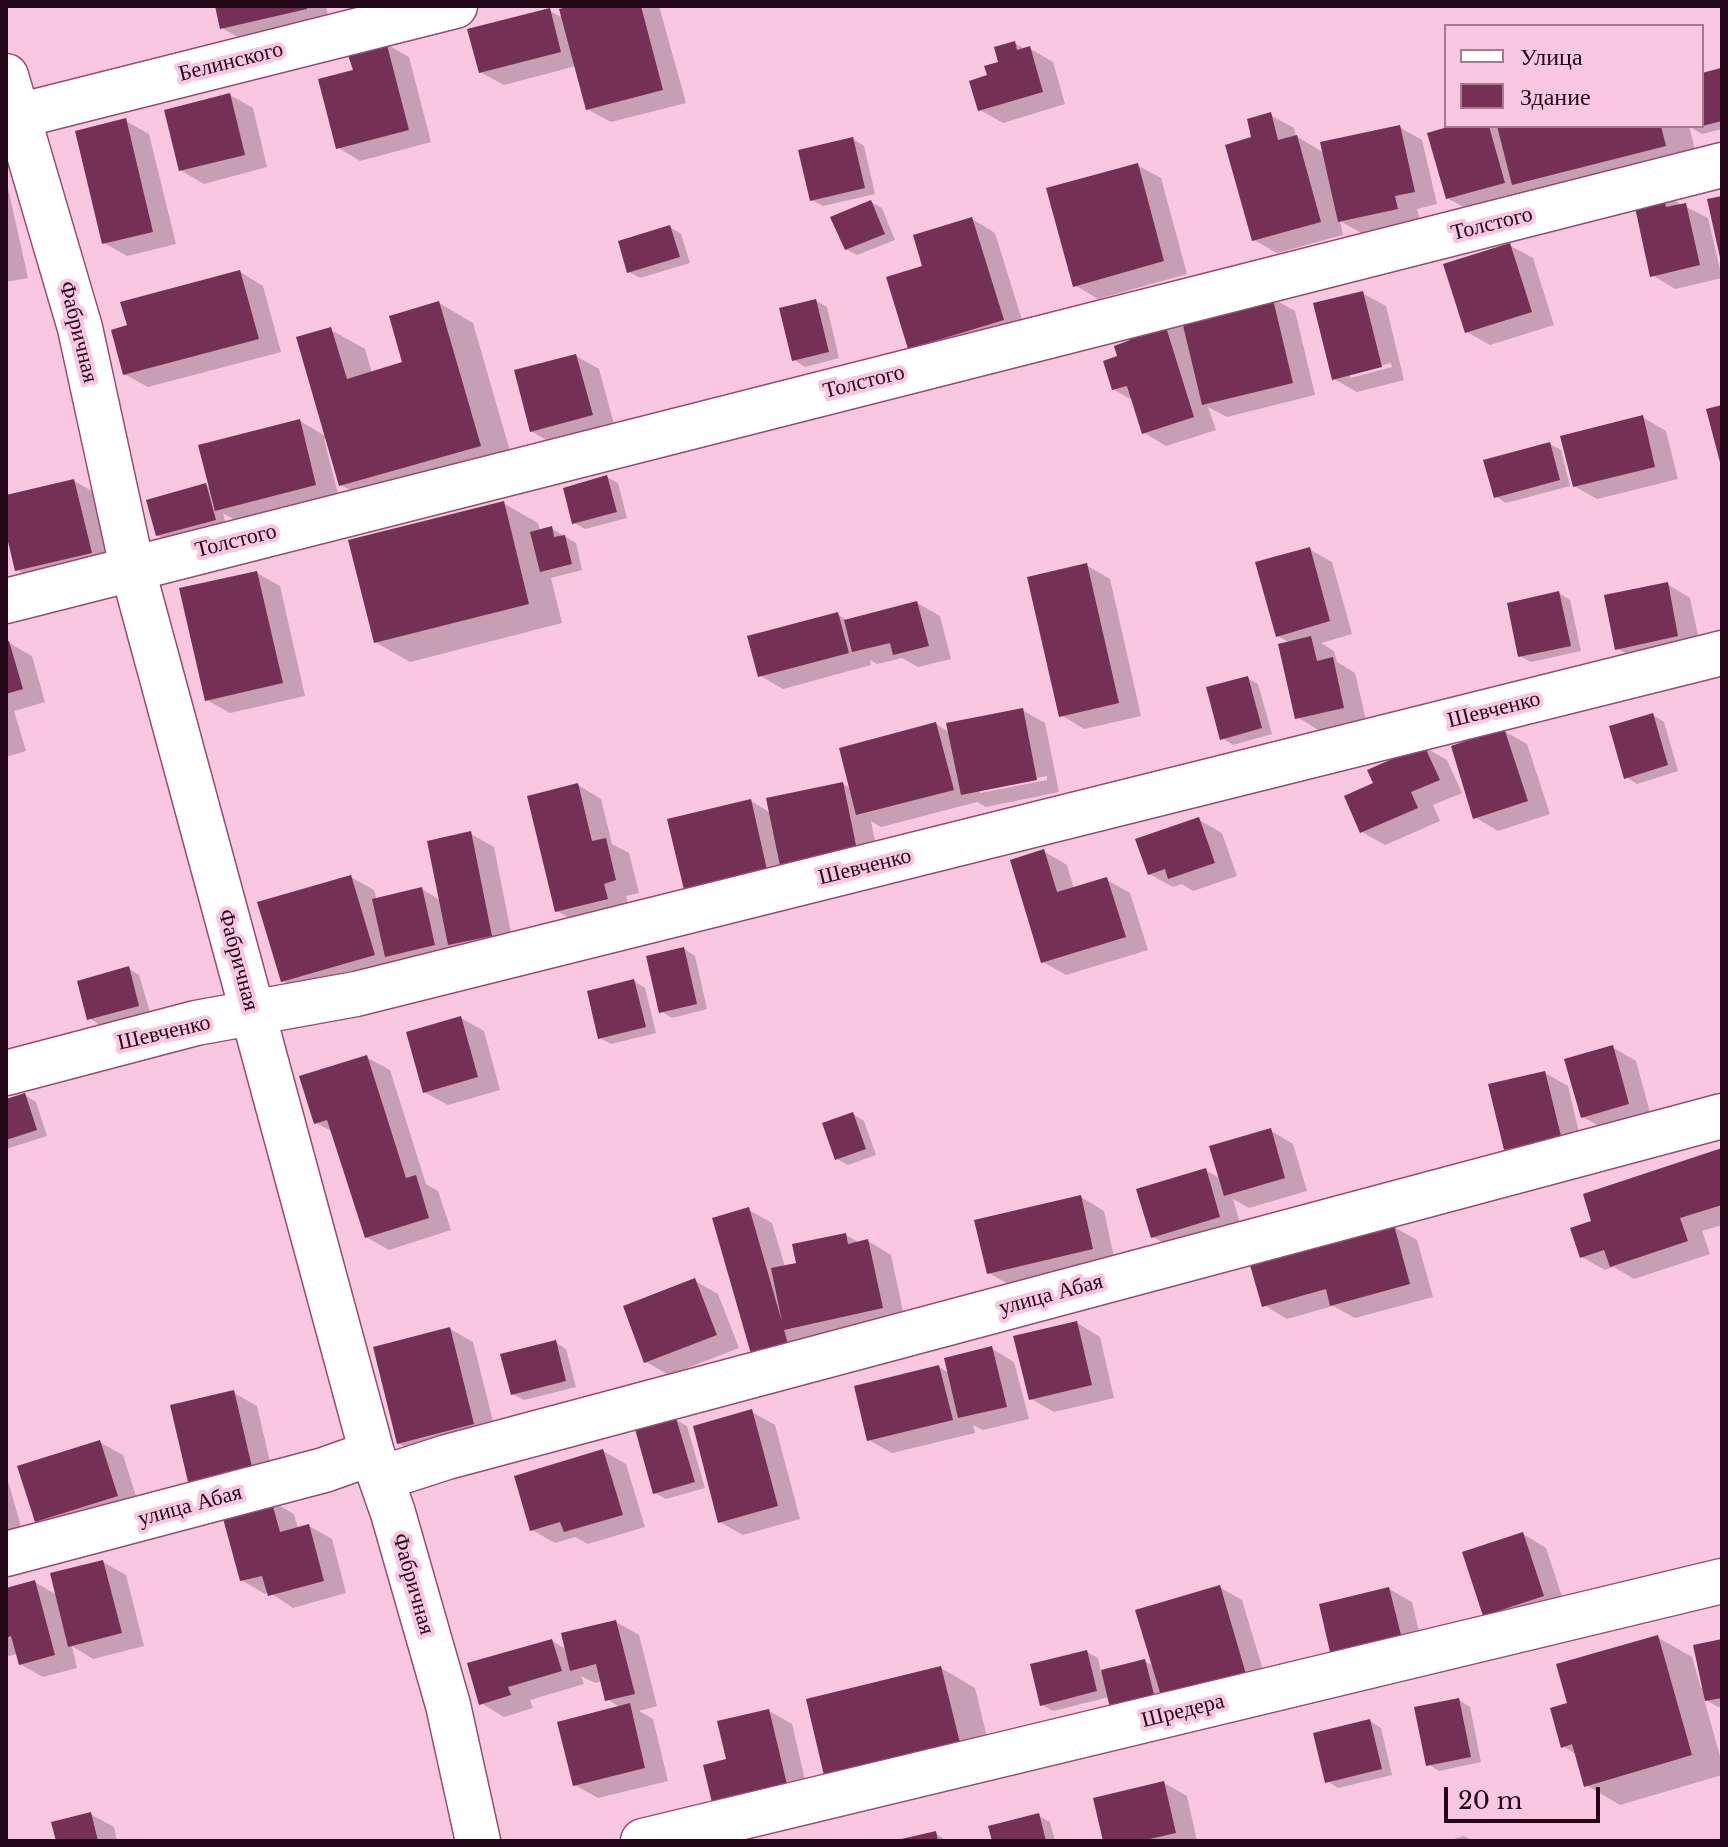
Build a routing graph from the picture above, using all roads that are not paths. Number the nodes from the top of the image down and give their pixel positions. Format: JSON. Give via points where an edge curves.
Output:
{"nodes":[{"id":1,"x":455,"y":6,"type":"edge"},
{"id":2,"x":10,"y":104,"type":"edge"},
{"id":3,"x":1722,"y":165,"type":"edge"},
{"id":4,"x":132,"y":567,"type":"junction"},
{"id":5,"x":6,"y":601,"type":"edge"},
{"id":6,"x":1722,"y":653,"type":"edge"},
{"id":7,"x":253,"y":1014,"type":"junction"},
{"id":8,"x":6,"y":1073,"type":"edge"},
{"id":9,"x":1722,"y":1116,"type":"edge"},
{"id":10,"x":377,"y":1465,"type":"junction"},
{"id":11,"x":6,"y":1554,"type":"edge"},
{"id":12,"x":1722,"y":1581,"type":"edge"},
{"id":13,"x":478,"y":1841,"type":"edge"},
{"id":14,"x":643,"y":1841,"type":"edge"}],
"edges":[{"from":1,"to":2,"type":"street","name":"Белинского"},
{"from":2,"to":4,"type":"street","name":"Фабричная","via":[[80,328]]},
{"from":3,"to":4,"type":"street","name":"Толстого"},
{"from":4,"to":5,"type":"street","name":"Толстого"},
{"from":4,"to":7,"type":"street","name":"Фабричная"},
{"from":6,"to":7,"type":"street","name":"Шевченко","via":[[356,994]]},
{"from":7,"to":8,"type":"street","name":"Шевченко","via":[[196,1023]]},
{"from":7,"to":10,"type":"street","name":"Фабричная"},
{"from":9,"to":10,"type":"street","name":"улица Абая","via":[[462,1453]]},
{"from":10,"to":11,"type":"street","name":"улица Абая","via":[[324,1470]]},
{"from":10,"to":13,"type":"street","name":"Фабричная","via":[[448,1705]]},
{"from":12,"to":14,"type":"street","name":"Шредера"}]}
